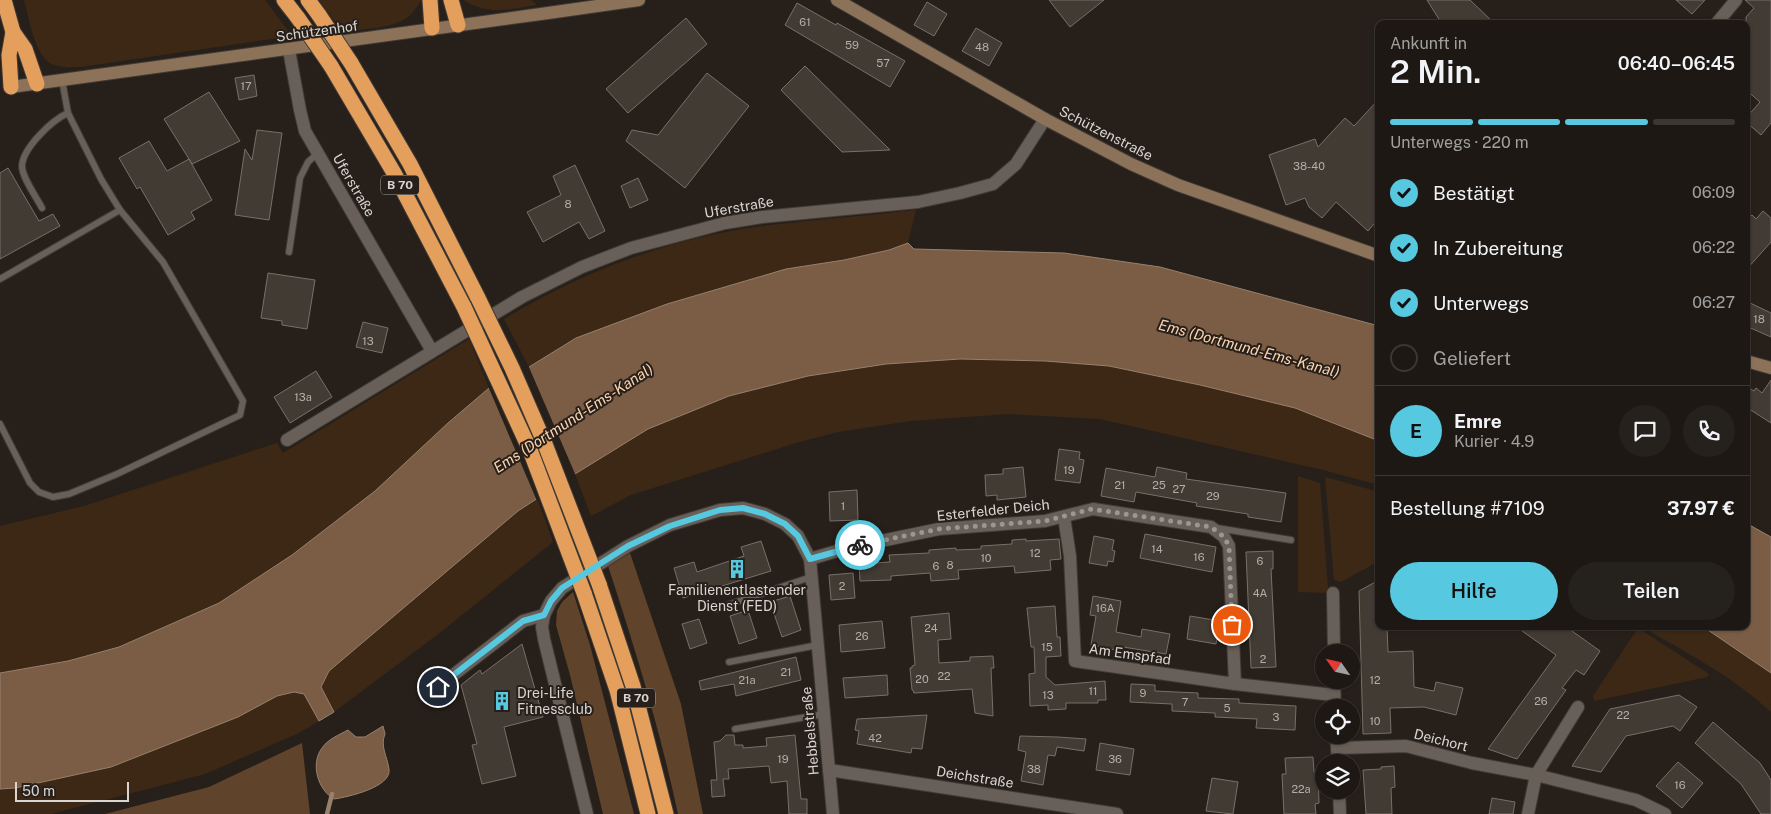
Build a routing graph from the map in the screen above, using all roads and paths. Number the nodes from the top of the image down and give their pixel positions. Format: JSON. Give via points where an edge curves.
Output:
{"nodes":[{"id":1,"x":4,"y":0,"type":"edge"},
{"id":2,"x":284,"y":0,"type":"edge"},
{"id":3,"x":308,"y":0,"type":"edge"},
{"id":4,"x":430,"y":0,"type":"edge"},
{"id":5,"x":451,"y":0,"type":"edge"},
{"id":6,"x":639,"y":0,"type":"edge"},
{"id":7,"x":837,"y":0,"type":"edge"},
{"id":8,"x":1736,"y":0,"type":"edge"},
{"id":9,"x":1719,"y":20,"type":"edge"},
{"id":10,"x":458,"y":25,"type":"junction"},
{"id":11,"x":432,"y":28,"type":"junction"},
{"id":12,"x":12,"y":32,"type":"junction"},
{"id":13,"x":290,"y":50,"type":"junction"},
{"id":14,"x":62,"y":80,"type":"junction"},
{"id":15,"x":37,"y":84,"type":"junction"},
{"id":16,"x":6,"y":88,"type":"edge"},
{"id":17,"x":68,"y":113,"type":"junction"},
{"id":18,"x":1045,"y":119,"type":"junction"},
{"id":19,"x":318,"y":153,"type":"junction"},
{"id":20,"x":42,"y":208,"type":"dead end"},
{"id":21,"x":120,"y":210,"type":"junction"},
{"id":22,"x":289,"y":252,"type":"dead end"},
{"id":23,"x":1375,"y":255,"type":"edge"},
{"id":24,"x":0,"y":279,"type":"edge"},
{"id":25,"x":432,"y":351,"type":"junction"},
{"id":26,"x":1750,"y":363,"type":"edge"},
{"id":27,"x":1771,"y":368,"type":"edge"},
{"id":28,"x":0,"y":424,"type":"edge"},
{"id":29,"x":287,"y":440,"type":"dead end"},
{"id":30,"x":1064,"y":517,"type":"junction"},
{"id":31,"x":1211,"y":527,"type":"junction"},
{"id":32,"x":1291,"y":540,"type":"dead end"},
{"id":33,"x":810,"y":559,"type":"junction"},
{"id":34,"x":812,"y":577,"type":"junction"},
{"id":35,"x":1333,"y":593,"type":"dead end"},
{"id":36,"x":716,"y":609,"type":"dead end"},
{"id":37,"x":544,"y":615,"type":"junction"},
{"id":38,"x":1334,"y":644,"type":"edge"},
{"id":39,"x":818,"y":645,"type":"junction"},
{"id":40,"x":730,"y":662,"type":"dead end"},
{"id":41,"x":1235,"y":684,"type":"junction"},
{"id":42,"x":426,"y":696,"type":"dead end"},
{"id":43,"x":1323,"y":699,"type":"edge"},
{"id":44,"x":1578,"y":707,"type":"dead end"},
{"id":45,"x":824,"y":714,"type":"junction"},
{"id":46,"x":735,"y":729,"type":"dead end"},
{"id":47,"x":1337,"y":744,"type":"edge"},
{"id":48,"x":1337,"y":748,"type":"junction"},
{"id":49,"x":1337,"y":754,"type":"edge"},
{"id":50,"x":829,"y":770,"type":"junction"},
{"id":51,"x":1536,"y":775,"type":"junction"},
{"id":52,"x":1339,"y":799,"type":"edge"},
{"id":53,"x":587,"y":814,"type":"edge"},
{"id":54,"x":648,"y":814,"type":"edge"},
{"id":55,"x":666,"y":814,"type":"edge"},
{"id":56,"x":833,"y":814,"type":"edge"},
{"id":57,"x":1117,"y":814,"type":"edge"},
{"id":58,"x":1340,"y":814,"type":"edge"},
{"id":59,"x":1528,"y":814,"type":"edge"},
{"id":60,"x":1666,"y":814,"type":"edge"}],
"edges":[{"from":1,"to":12,"type":"highway"},
{"from":2,"to":54,"type":"highway","number":"B 70","bridge":true,"via":[[331,66],[394,173],[497,374],[530,450],[617,690]]},
{"from":3,"to":55,"type":"highway","number":"B 70","bridge":true,"via":[[351,63],[410,164],[512,368],[545,444],[598,584],[633,686]]},
{"from":4,"to":11,"type":"highway"},
{"from":5,"to":10,"type":"highway"},
{"from":6,"to":10,"type":"street","name":"Schützenhof"},
{"from":7,"to":18,"type":"street","name":"Schützenstraße"},
{"from":8,"to":9,"type":"street"},
{"from":10,"to":11,"type":"street","name":"Schützenhof"},
{"from":11,"to":13,"type":"street","name":"Schützenhof"},
{"from":12,"to":15,"type":"highway","via":[[25,49]]},
{"from":12,"to":16,"type":"highway"},
{"from":13,"to":14,"type":"street","name":"Schützenhof"},
{"from":13,"to":19,"type":"street","name":"Uferstraße","via":[[305,131]]},
{"from":14,"to":15,"type":"street","name":"Schützenhof"},
{"from":14,"to":17,"type":"lane"},
{"from":15,"to":16,"type":"street","name":"Schützenhof"},
{"from":17,"to":20,"type":"lane","via":[[42,132],[25,155],[22,166]]},
{"from":17,"to":21,"type":"lane"},
{"from":18,"to":23,"type":"street","name":"Schützenstraße","via":[[1178,186]]},
{"from":18,"to":25,"type":"street","name":"Uferstraße","via":[[1016,164],[993,184],[918,202],[725,223],[631,248],[538,288]]},
{"from":19,"to":22,"type":"lane","via":[[308,162],[300,178]]},
{"from":19,"to":25,"type":"street","name":"Uferstraße"},
{"from":21,"to":24,"type":"lane"},
{"from":21,"to":28,"type":"lane","via":[[163,262],[243,401],[240,415],[117,474],[69,494],[53,497],[39,492],[30,483]]},
{"from":25,"to":29,"type":"street","name":"Uferstraße"},
{"from":26,"to":27,"type":"street"},
{"from":30,"to":31,"type":"street","name":"Esterfelder Deich","via":[[1092,509]]},
{"from":30,"to":33,"type":"street","name":"Esterfelder Deich","via":[[939,529]]},
{"from":30,"to":41,"type":"street","name":"Am Emspfad","via":[[1070,556],[1075,661]]},
{"from":31,"to":32,"type":"lane"},
{"from":31,"to":41,"type":"street","via":[[1224,537],[1229,546]]},
{"from":33,"to":34,"type":"street","name":"Hebbelstraße"},
{"from":33,"to":37,"type":"street","via":[[798,536],[785,524],[743,508],[720,510],[670,526],[628,546],[562,588]]},
{"from":34,"to":36,"type":"lane"},
{"from":34,"to":39,"type":"street","name":"Hebbelstraße"},
{"from":35,"to":38,"type":"street"},
{"from":37,"to":42,"type":"street","via":[[523,621]]},
{"from":37,"to":53,"type":"street","via":[[544,639]]},
{"from":39,"to":40,"type":"lane"},
{"from":39,"to":45,"type":"street","name":"Hebbelstraße"},
{"from":41,"to":43,"type":"street","name":"Am Emspfad"},
{"from":44,"to":51,"type":"street"},
{"from":45,"to":46,"type":"lane"},
{"from":45,"to":50,"type":"street","name":"Hebbelstraße"},
{"from":47,"to":48,"type":"street"},
{"from":48,"to":49,"type":"street"},
{"from":48,"to":51,"type":"street","name":"Deichort","via":[[1406,746]]},
{"from":50,"to":56,"type":"street","name":"Hebbelstraße"},
{"from":50,"to":57,"type":"street","name":"Deichstraße"},
{"from":51,"to":59,"type":"street"},
{"from":51,"to":60,"type":"street","name":"Deichort","via":[[1636,800]]},
{"from":52,"to":58,"type":"street"}]}
